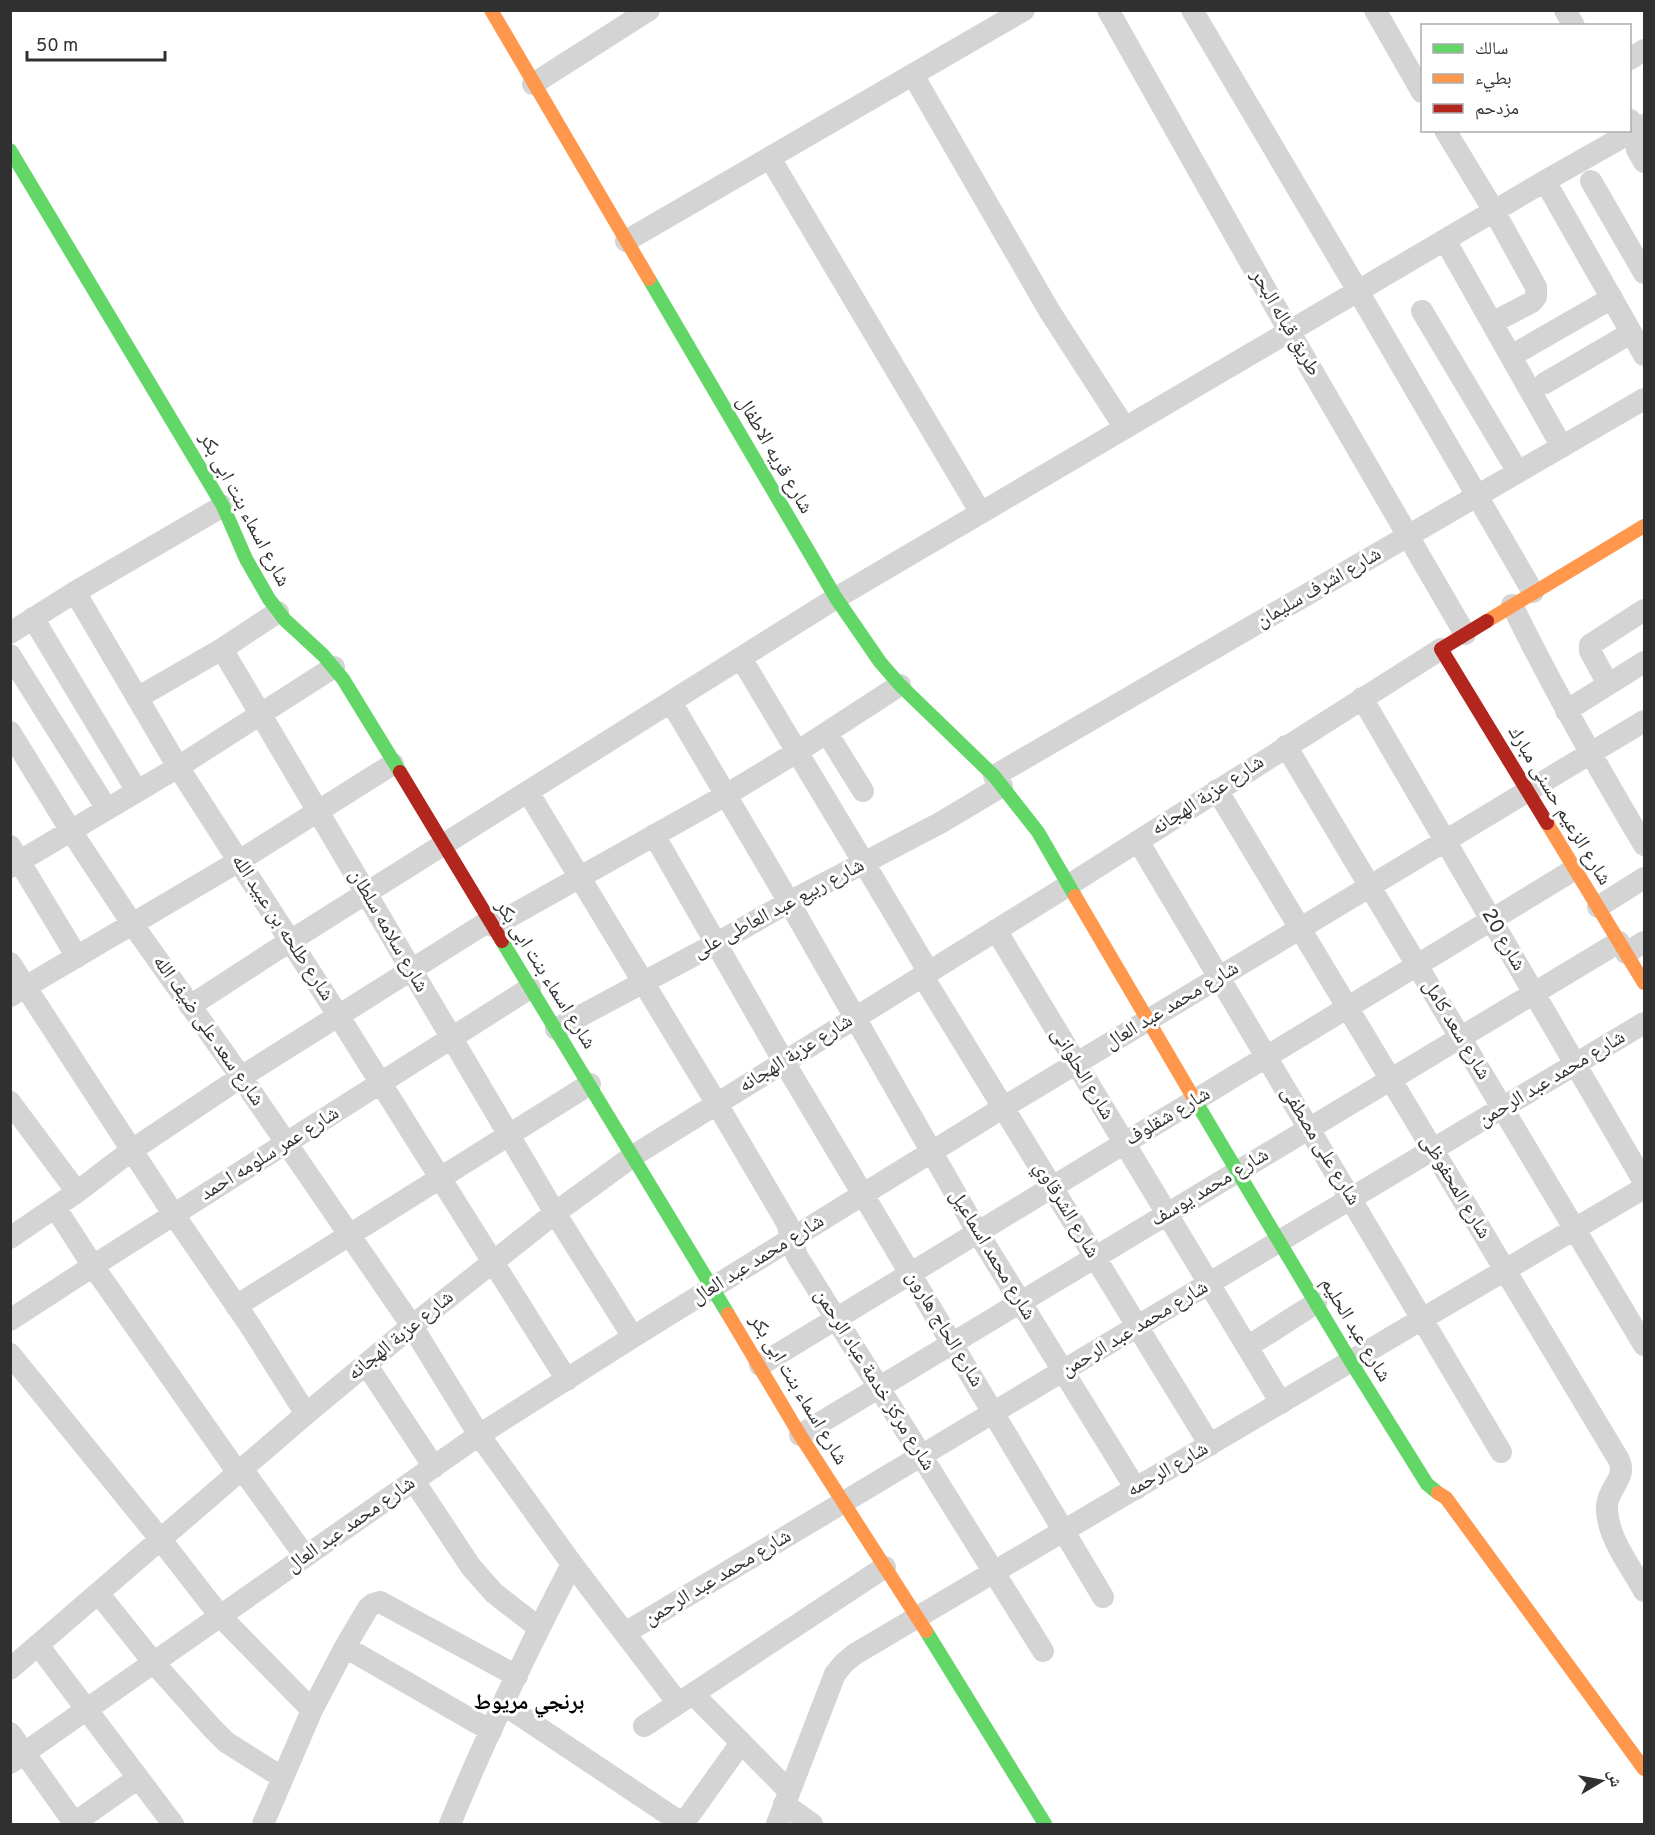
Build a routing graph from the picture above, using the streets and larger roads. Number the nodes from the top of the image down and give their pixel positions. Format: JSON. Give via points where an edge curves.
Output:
{"nodes":[{"id":1,"x":490,"y":10,"type":"edge"},
{"id":2,"x":649,"y":10,"type":"edge"},
{"id":3,"x":1024,"y":10,"type":"edge"},
{"id":4,"x":1108,"y":10,"type":"edge"},
{"id":5,"x":1192,"y":10,"type":"edge"},
{"id":6,"x":1375,"y":10,"type":"edge"},
{"id":7,"x":1565,"y":10,"type":"edge"},
{"id":8,"x":1573,"y":24,"type":"edge"},
{"id":9,"x":1644,"y":50,"type":"edge"},
{"id":10,"x":1631,"y":58,"type":"edge"},
{"id":11,"x":913,"y":75,"type":"junction"},
{"id":12,"x":533,"y":84,"type":"junction"},
{"id":13,"x":1421,"y":90,"type":"edge"},
{"id":14,"x":1636,"y":125,"type":"edge"},
{"id":15,"x":1446,"y":132,"type":"edge"},
{"id":16,"x":1625,"y":132,"type":"edge"},
{"id":17,"x":10,"y":150,"type":"edge"},
{"id":18,"x":770,"y":158,"type":"junction"},
{"id":19,"x":1644,"y":162,"type":"edge"},
{"id":20,"x":1545,"y":181,"type":"junction"},
{"id":21,"x":1591,"y":181,"type":"dead end"},
{"id":22,"x":1494,"y":211,"type":"junction"},
{"id":23,"x":1445,"y":240,"type":"junction"},
{"id":24,"x":626,"y":241,"type":"junction"},
{"id":25,"x":1644,"y":273,"type":"edge"},
{"id":26,"x":1358,"y":291,"type":"junction"},
{"id":27,"x":1612,"y":298,"type":"junction"},
{"id":28,"x":1422,"y":311,"type":"dead end"},
{"id":29,"x":1492,"y":323,"type":"junction"},
{"id":30,"x":1290,"y":331,"type":"junction"},
{"id":31,"x":1631,"y":333,"type":"junction"},
{"id":32,"x":1644,"y":355,"type":"edge"},
{"id":33,"x":1511,"y":356,"type":"junction"},
{"id":34,"x":1545,"y":383,"type":"dead end"},
{"id":35,"x":1644,"y":399,"type":"edge"},
{"id":36,"x":1125,"y":428,"type":"junction"},
{"id":37,"x":1562,"y":447,"type":"junction"},
{"id":38,"x":1518,"y":472,"type":"junction"},
{"id":39,"x":1477,"y":496,"type":"junction"},
{"id":40,"x":224,"y":506,"type":"junction"},
{"id":41,"x":981,"y":513,"type":"junction"},
{"id":42,"x":1644,"y":526,"type":"edge"},
{"id":43,"x":1409,"y":536,"type":"junction"},
{"id":44,"x":75,"y":592,"type":"junction"},
{"id":45,"x":1533,"y":592,"type":"junction"},
{"id":46,"x":836,"y":598,"type":"junction"},
{"id":47,"x":1512,"y":605,"type":"junction"},
{"id":48,"x":1644,"y":610,"type":"edge"},
{"id":49,"x":278,"y":612,"type":"junction"},
{"id":50,"x":33,"y":618,"type":"junction"},
{"id":51,"x":10,"y":633,"type":"edge"},
{"id":52,"x":1465,"y":634,"type":"junction"},
{"id":53,"x":1441,"y":648,"type":"junction"},
{"id":54,"x":222,"y":649,"type":"junction"},
{"id":55,"x":10,"y":655,"type":"edge"},
{"id":56,"x":741,"y":658,"type":"junction"},
{"id":57,"x":1644,"y":662,"type":"edge"},
{"id":58,"x":334,"y":667,"type":"junction"},
{"id":59,"x":1608,"y":684,"type":"junction"},
{"id":60,"x":900,"y":685,"type":"junction"},
{"id":61,"x":137,"y":698,"type":"junction"},
{"id":62,"x":1362,"y":698,"type":"junction"},
{"id":63,"x":671,"y":702,"type":"junction"},
{"id":64,"x":1566,"y":711,"type":"junction"},
{"id":65,"x":261,"y":714,"type":"junction"},
{"id":66,"x":1643,"y":724,"type":"edge"},
{"id":67,"x":10,"y":732,"type":"edge"},
{"id":68,"x":827,"y":733,"type":"junction"},
{"id":69,"x":1286,"y":746,"type":"junction"},
{"id":70,"x":797,"y":753,"type":"junction"},
{"id":71,"x":1590,"y":754,"type":"junction"},
{"id":72,"x":393,"y":764,"type":"junction"},
{"id":73,"x":178,"y":766,"type":"junction"},
{"id":74,"x":998,"y":781,"type":"junction"},
{"id":75,"x":1217,"y":790,"type":"junction"},
{"id":76,"x":137,"y":791,"type":"junction"},
{"id":77,"x":863,"y":791,"type":"dead end"},
{"id":78,"x":1528,"y":791,"type":"junction"},
{"id":79,"x":528,"y":792,"type":"junction"},
{"id":80,"x":726,"y":795,"type":"junction"},
{"id":81,"x":107,"y":809,"type":"junction"},
{"id":82,"x":318,"y":810,"type":"junction"},
{"id":83,"x":71,"y":831,"type":"junction"},
{"id":84,"x":654,"y":836,"type":"junction"},
{"id":85,"x":1138,"y":841,"type":"junction"},
{"id":86,"x":1445,"y":841,"type":"junction"},
{"id":87,"x":1644,"y":845,"type":"edge"},
{"id":88,"x":443,"y":846,"type":"junction"},
{"id":89,"x":13,"y":859,"type":"edge"},
{"id":90,"x":239,"y":861,"type":"junction"},
{"id":91,"x":865,"y":862,"type":"junction"},
{"id":92,"x":1575,"y":870,"type":"junction"},
{"id":93,"x":580,"y":878,"type":"junction"},
{"id":94,"x":1644,"y":878,"type":"edge"},
{"id":95,"x":1069,"y":885,"type":"junction"},
{"id":96,"x":1370,"y":886,"type":"junction"},
{"id":97,"x":366,"y":893,"type":"junction"},
{"id":98,"x":789,"y":902,"type":"junction"},
{"id":99,"x":1598,"y":907,"type":"junction"},
{"id":100,"x":1492,"y":920,"type":"junction"},
{"id":101,"x":491,"y":924,"type":"junction"},
{"id":102,"x":133,"y":925,"type":"junction"},
{"id":103,"x":1300,"y":929,"type":"junction"},
{"id":104,"x":996,"y":930,"type":"junction"},
{"id":105,"x":290,"y":941,"type":"junction"},
{"id":106,"x":717,"y":943,"type":"junction"},
{"id":107,"x":1630,"y":945,"type":"edge"},
{"id":108,"x":77,"y":957,"type":"junction"},
{"id":109,"x":10,"y":963,"type":"edge"},
{"id":110,"x":1418,"y":965,"type":"junction"},
{"id":111,"x":411,"y":970,"type":"junction"},
{"id":112,"x":925,"y":973,"type":"junction"},
{"id":113,"x":1219,"y":977,"type":"junction"},
{"id":114,"x":643,"y":982,"type":"junction"},
{"id":115,"x":1644,"y":983,"type":"edge"},
{"id":116,"x":530,"y":988,"type":"junction"},
{"id":117,"x":18,"y":991,"type":"edge"},
{"id":118,"x":1534,"y":993,"type":"junction"},
{"id":119,"x":190,"y":1006,"type":"junction"},
{"id":120,"x":1348,"y":1008,"type":"junction"},
{"id":121,"x":338,"y":1015,"type":"junction"},
{"id":122,"x":855,"y":1018,"type":"junction"},
{"id":123,"x":1148,"y":1021,"type":"junction"},
{"id":124,"x":1644,"y":1023,"type":"edge"},
{"id":125,"x":556,"y":1029,"type":"junction"},
{"id":126,"x":1461,"y":1037,"type":"junction"},
{"id":127,"x":452,"y":1038,"type":"junction"},
{"id":128,"x":1267,"y":1057,"type":"junction"},
{"id":129,"x":784,"y":1062,"type":"junction"},
{"id":130,"x":1076,"y":1064,"type":"junction"},
{"id":131,"x":1576,"y":1064,"type":"junction"},
{"id":132,"x":241,"y":1077,"type":"junction"},
{"id":133,"x":1391,"y":1080,"type":"junction"},
{"id":134,"x":381,"y":1084,"type":"junction"},
{"id":135,"x":590,"y":1084,"type":"junction"},
{"id":136,"x":1195,"y":1100,"type":"junction"},
{"id":137,"x":10,"y":1102,"type":"edge"},
{"id":138,"x":717,"y":1104,"type":"junction"},
{"id":139,"x":1004,"y":1107,"type":"junction"},
{"id":140,"x":1503,"y":1108,"type":"junction"},
{"id":141,"x":1309,"y":1129,"type":"junction"},
{"id":142,"x":509,"y":1135,"type":"junction"},
{"id":143,"x":286,"y":1143,"type":"junction"},
{"id":144,"x":1125,"y":1143,"type":"junction"},
{"id":145,"x":132,"y":1150,"type":"junction"},
{"id":146,"x":1433,"y":1150,"type":"junction"},
{"id":147,"x":931,"y":1152,"type":"junction"},
{"id":148,"x":633,"y":1156,"type":"junction"},
{"id":149,"x":1238,"y":1172,"type":"junction"},
{"id":150,"x":440,"y":1179,"type":"junction"},
{"id":151,"x":1644,"y":1182,"type":"edge"},
{"id":152,"x":1053,"y":1187,"type":"junction"},
{"id":153,"x":1644,"y":1188,"type":"edge"},
{"id":154,"x":77,"y":1192,"type":"junction"},
{"id":155,"x":863,"y":1194,"type":"junction"},
{"id":156,"x":1351,"y":1199,"type":"junction"},
{"id":157,"x":55,"y":1207,"type":"junction"},
{"id":158,"x":555,"y":1213,"type":"junction"},
{"id":159,"x":1167,"y":1214,"type":"junction"},
{"id":160,"x":174,"y":1215,"type":"junction"},
{"id":161,"x":1575,"y":1229,"type":"junction"},
{"id":162,"x":978,"y":1233,"type":"junction"},
{"id":163,"x":349,"y":1235,"type":"junction"},
{"id":164,"x":10,"y":1238,"type":"edge"},
{"id":165,"x":792,"y":1238,"type":"junction"},
{"id":166,"x":1279,"y":1242,"type":"junction"},
{"id":167,"x":1095,"y":1257,"type":"junction"},
{"id":168,"x":492,"y":1263,"type":"junction"},
{"id":169,"x":93,"y":1266,"type":"junction"},
{"id":170,"x":1505,"y":1271,"type":"junction"},
{"id":171,"x":910,"y":1274,"type":"junction"},
{"id":172,"x":1209,"y":1284,"type":"junction"},
{"id":173,"x":713,"y":1288,"type":"junction"},
{"id":174,"x":1021,"y":1302,"type":"junction"},
{"id":175,"x":1316,"y":1303,"type":"junction"},
{"id":176,"x":236,"y":1306,"type":"junction"},
{"id":177,"x":836,"y":1319,"type":"junction"},
{"id":178,"x":10,"y":1320,"type":"edge"},
{"id":179,"x":1422,"y":1320,"type":"junction"},
{"id":180,"x":412,"y":1326,"type":"junction"},
{"id":181,"x":1138,"y":1326,"type":"junction"},
{"id":182,"x":633,"y":1337,"type":"junction"},
{"id":183,"x":952,"y":1344,"type":"junction"},
{"id":184,"x":1644,"y":1345,"type":"edge"},
{"id":185,"x":1247,"y":1347,"type":"junction"},
{"id":186,"x":10,"y":1354,"type":"edge"},
{"id":187,"x":1351,"y":1362,"type":"junction"},
{"id":188,"x":366,"y":1364,"type":"junction"},
{"id":189,"x":760,"y":1365,"type":"junction"},
{"id":190,"x":1063,"y":1371,"type":"junction"},
{"id":191,"x":567,"y":1380,"type":"junction"},
{"id":192,"x":879,"y":1388,"type":"junction"},
{"id":193,"x":1281,"y":1403,"type":"junction"},
{"id":194,"x":993,"y":1413,"type":"junction"},
{"id":195,"x":306,"y":1414,"type":"junction"},
{"id":196,"x":800,"y":1435,"type":"junction"},
{"id":197,"x":479,"y":1436,"type":"junction"},
{"id":198,"x":1210,"y":1445,"type":"junction"},
{"id":199,"x":1501,"y":1452,"type":"dead end"},
{"id":200,"x":921,"y":1456,"type":"junction"},
{"id":201,"x":434,"y":1467,"type":"junction"},
{"id":202,"x":240,"y":1471,"type":"junction"},
{"id":203,"x":414,"y":1481,"type":"junction"},
{"id":204,"x":1136,"y":1489,"type":"junction"},
{"id":205,"x":843,"y":1503,"type":"junction"},
{"id":206,"x":1064,"y":1531,"type":"junction"},
{"id":207,"x":161,"y":1540,"type":"junction"},
{"id":208,"x":305,"y":1556,"type":"junction"},
{"id":209,"x":572,"y":1564,"type":"junction"},
{"id":210,"x":885,"y":1568,"type":"junction"},
{"id":211,"x":994,"y":1573,"type":"junction"},
{"id":212,"x":1644,"y":1591,"type":"edge"},
{"id":213,"x":99,"y":1594,"type":"junction"},
{"id":214,"x":1103,"y":1597,"type":"dead end"},
{"id":215,"x":220,"y":1616,"type":"junction"},
{"id":216,"x":918,"y":1618,"type":"junction"},
{"id":217,"x":539,"y":1628,"type":"junction"},
{"id":218,"x":625,"y":1634,"type":"junction"},
{"id":219,"x":38,"y":1645,"type":"junction"},
{"id":220,"x":345,"y":1647,"type":"junction"},
{"id":221,"x":1042,"y":1651,"type":"dead end"},
{"id":222,"x":154,"y":1663,"type":"junction"},
{"id":223,"x":10,"y":1669,"type":"edge"},
{"id":224,"x":517,"y":1676,"type":"junction"},
{"id":225,"x":686,"y":1698,"type":"junction"},
{"id":226,"x":503,"y":1704,"type":"junction"},
{"id":227,"x":86,"y":1710,"type":"junction"},
{"id":228,"x":312,"y":1710,"type":"junction"},
{"id":229,"x":644,"y":1726,"type":"dead end"},
{"id":230,"x":490,"y":1731,"type":"junction"},
{"id":231,"x":10,"y":1734,"type":"edge"},
{"id":232,"x":741,"y":1743,"type":"junction"},
{"id":233,"x":17,"y":1758,"type":"edge"},
{"id":234,"x":1644,"y":1769,"type":"edge"},
{"id":235,"x":138,"y":1778,"type":"junction"},
{"id":236,"x":283,"y":1778,"type":"junction"},
{"id":237,"x":783,"y":1806,"type":"edge"},
{"id":238,"x":74,"y":1824,"type":"edge"},
{"id":239,"x":173,"y":1824,"type":"edge"},
{"id":240,"x":263,"y":1824,"type":"edge"},
{"id":241,"x":451,"y":1824,"type":"edge"},
{"id":242,"x":683,"y":1824,"type":"edge"},
{"id":243,"x":812,"y":1824,"type":"edge"},
{"id":244,"x":1045,"y":1824,"type":"edge"}],
"edges":[{"from":1,"to":12,"type":"street","name":"شارع قريه الاطفال"},
{"from":2,"to":12,"type":"street"},
{"from":3,"to":11,"type":"street"},
{"from":4,"to":30,"type":"street","name":"طريق قباله البحر"},
{"from":5,"to":26,"type":"street"},
{"from":6,"to":13,"type":"street"},
{"from":7,"to":8,"type":"street"},
{"from":9,"to":10,"type":"street"},
{"from":11,"to":18,"type":"street"},
{"from":11,"to":36,"type":"street","via":[[1050,312]]},
{"from":12,"to":24,"type":"street","name":"شارع قريه الاطفال"},
{"from":14,"to":19,"type":"street","via":[[1637,150]]},
{"from":15,"to":22,"type":"street"},
{"from":16,"to":20,"type":"street"},
{"from":17,"to":40,"type":"street","name":"شارع اسماء بنت ابى بكر"},
{"from":18,"to":24,"type":"street"},
{"from":18,"to":41,"type":"street"},
{"from":20,"to":22,"type":"street"},
{"from":20,"to":27,"type":"street"},
{"from":21,"to":25,"type":"street"},
{"from":22,"to":23,"type":"street"},
{"from":22,"to":29,"type":"street","via":[[1536,292],[1532,302]]},
{"from":23,"to":26,"type":"street"},
{"from":23,"to":29,"type":"street"},
{"from":24,"to":46,"type":"street","name":"شارع قريه الاطفال"},
{"from":26,"to":30,"type":"street"},
{"from":26,"to":39,"type":"street"},
{"from":27,"to":31,"type":"street"},
{"from":27,"to":33,"type":"street"},
{"from":28,"to":38,"type":"street"},
{"from":29,"to":33,"type":"street"},
{"from":30,"to":36,"type":"street"},
{"from":30,"to":43,"type":"street","name":"طريق قباله البحر"},
{"from":31,"to":32,"type":"street"},
{"from":31,"to":34,"type":"street"},
{"from":33,"to":37,"type":"street"},
{"from":35,"to":37,"type":"street","name":"شارع اشرف سليمان"},
{"from":36,"to":41,"type":"street"},
{"from":37,"to":38,"type":"street","name":"شارع اشرف سليمان"},
{"from":38,"to":39,"type":"street","name":"شارع اشرف سليمان"},
{"from":39,"to":43,"type":"street","name":"شارع اشرف سليمان"},
{"from":39,"to":45,"type":"street"},
{"from":40,"to":44,"type":"street"},
{"from":40,"to":49,"type":"street","name":"شارع اسماء بنت ابى بكر","via":[[253,573]]},
{"from":41,"to":46,"type":"street"},
{"from":42,"to":45,"type":"street","name":"شارع عزبة الهجانه"},
{"from":43,"to":52,"type":"street","name":"طريق قباله البحر"},
{"from":43,"to":74,"type":"street","name":"شارع اشرف سليمان"},
{"from":44,"to":50,"type":"street"},
{"from":44,"to":61,"type":"street","name":"شارع طلحه بن عبيد الله"},
{"from":45,"to":47,"type":"street","name":"شارع عزبة الهجانه"},
{"from":46,"to":56,"type":"street"},
{"from":46,"to":60,"type":"street","name":"شارع قريه الاطفال"},
{"from":47,"to":52,"type":"street","name":"شارع عزبة الهجانه"},
{"from":47,"to":64,"type":"street"},
{"from":48,"to":59,"type":"street","via":[[1590,645]]},
{"from":49,"to":54,"type":"street"},
{"from":49,"to":58,"type":"street","name":"شارع اسماء بنت ابى بكر"},
{"from":50,"to":51,"type":"street"},
{"from":50,"to":76,"type":"street"},
{"from":52,"to":53,"type":"street","name":"شارع عزبة الهجانه"},
{"from":53,"to":62,"type":"street","name":"شارع عزبة الهجانه"},
{"from":53,"to":78,"type":"street","name":"شارع الزعيم حسنى مبارك"},
{"from":54,"to":61,"type":"street"},
{"from":54,"to":65,"type":"street","name":"شارع سلامه سلطان"},
{"from":55,"to":81,"type":"street"},
{"from":56,"to":63,"type":"street"},
{"from":56,"to":70,"type":"street","name":"شارع الشرقاوي"},
{"from":57,"to":59,"type":"street"},
{"from":58,"to":65,"type":"street"},
{"from":58,"to":72,"type":"street","name":"شارع اسماء بنت ابى بكر"},
{"from":59,"to":64,"type":"street"},
{"from":60,"to":68,"type":"street"},
{"from":60,"to":74,"type":"street","name":"شارع قريه الاطفال"},
{"from":61,"to":73,"type":"street","name":"شارع طلحه بن عبيد الله"},
{"from":62,"to":69,"type":"street","name":"شارع عزبة الهجانه"},
{"from":62,"to":86,"type":"street","name":"شارع 20"},
{"from":63,"to":79,"type":"street"},
{"from":63,"to":80,"type":"street","name":"شارع محمد اسماعيل"},
{"from":64,"to":71,"type":"street"},
{"from":65,"to":73,"type":"street"},
{"from":65,"to":82,"type":"street","name":"شارع سلامه سلطان"},
{"from":66,"to":71,"type":"street","name":"شارع محمد عبد العال"},
{"from":67,"to":83,"type":"street","name":"شارع سعد على ضيف الله"},
{"from":68,"to":70,"type":"street"},
{"from":68,"to":77,"type":"street"},
{"from":69,"to":75,"type":"street","name":"شارع عزبة الهجانه"},
{"from":69,"to":96,"type":"street","name":"شارع سعد كامل"},
{"from":70,"to":80,"type":"street"},
{"from":70,"to":91,"type":"street","name":"شارع الشرقاوي"},
{"from":71,"to":78,"type":"street","name":"شارع محمد عبد العال"},
{"from":71,"to":87,"type":"street"},
{"from":72,"to":82,"type":"street"},
{"from":72,"to":88,"type":"street","name":"شارع اسماء بنت ابى بكر"},
{"from":73,"to":76,"type":"street"},
{"from":73,"to":90,"type":"street","name":"شارع طلحه بن عبيد الله"},
{"from":74,"to":91,"type":"street","name":"شارع ربيع عبد العاطى على","via":[[940,823]]},
{"from":74,"to":95,"type":"street","name":"شارع قريه الاطفال","via":[[1038,832]]},
{"from":75,"to":85,"type":"street","name":"شارع عزبة الهجانه"},
{"from":75,"to":103,"type":"street","name":"شارع المحفوظى"},
{"from":76,"to":81,"type":"street"},
{"from":78,"to":86,"type":"street","name":"شارع محمد عبد العال"},
{"from":78,"to":92,"type":"street","name":"شارع الزعيم حسنى مبارك"},
{"from":79,"to":88,"type":"street"},
{"from":79,"to":93,"type":"street","name":"شارع مركز خدمة عباد الرحمن"},
{"from":80,"to":84,"type":"street"},
{"from":80,"to":98,"type":"street","name":"شارع محمد اسماعيل"},
{"from":81,"to":83,"type":"street"},
{"from":82,"to":90,"type":"street"},
{"from":82,"to":97,"type":"street","name":"شارع سلامه سلطان"},
{"from":83,"to":89,"type":"street"},
{"from":83,"to":102,"type":"street","name":"شارع سعد على ضيف الله"},
{"from":84,"to":93,"type":"street"},
{"from":84,"to":106,"type":"street","name":"شارع الحاج هارون"},
{"from":85,"to":95,"type":"street","name":"شارع عزبة الهجانه"},
{"from":85,"to":113,"type":"street","name":"شارع على مصطفى"},
{"from":86,"to":96,"type":"street","name":"شارع محمد عبد العال"},
{"from":86,"to":100,"type":"street","name":"شارع 20"},
{"from":88,"to":97,"type":"street"},
{"from":88,"to":101,"type":"street","name":"شارع اسماء بنت ابى بكر"},
{"from":89,"to":108,"type":"street"},
{"from":90,"to":102,"type":"street"},
{"from":90,"to":105,"type":"street","name":"شارع طلحه بن عبيد الله"},
{"from":91,"to":98,"type":"street","name":"شارع ربيع عبد العاطى على"},
{"from":91,"to":112,"type":"street","name":"شارع الشرقاوي"},
{"from":92,"to":99,"type":"street","name":"شارع الزعيم حسنى مبارك"},
{"from":92,"to":100,"type":"street","name":"شارع شقلوف"},
{"from":93,"to":101,"type":"street"},
{"from":93,"to":114,"type":"street","name":"شارع مركز خدمة عباد الرحمن"},
{"from":94,"to":99,"type":"street"},
{"from":95,"to":104,"type":"street","name":"شارع عزبة الهجانه"},
{"from":95,"to":123,"type":"street","name":"شارع عبد الحليم"},
{"from":96,"to":103,"type":"street","name":"شارع محمد عبد العال"},
{"from":96,"to":110,"type":"street","name":"شارع سعد كامل"},
{"from":97,"to":105,"type":"street"},
{"from":97,"to":111,"type":"street","name":"شارع سلامه سلطان"},
{"from":98,"to":106,"type":"street","name":"شارع ربيع عبد العاطى على"},
{"from":98,"to":122,"type":"street","name":"شارع محمد اسماعيل"},
{"from":99,"to":107,"type":"street","name":"شارع الزعيم حسنى مبارك"},
{"from":100,"to":110,"type":"street","name":"شارع شقلوف"},
{"from":100,"to":118,"type":"street","name":"شارع 20"},
{"from":101,"to":111,"type":"street"},
{"from":101,"to":116,"type":"street","name":"شارع اسماء بنت ابى بكر"},
{"from":102,"to":108,"type":"street"},
{"from":102,"to":119,"type":"street","name":"شارع سعد على ضيف الله"},
{"from":103,"to":113,"type":"street","name":"شارع محمد عبد العال"},
{"from":103,"to":120,"type":"street","name":"شارع المحفوظى"},
{"from":104,"to":112,"type":"street","name":"شارع عزبة الهجانه"},
{"from":104,"to":130,"type":"street","name":"شارع الحلوانى"},
{"from":105,"to":119,"type":"street"},
{"from":105,"to":121,"type":"street","name":"شارع طلحه بن عبيد الله"},
{"from":106,"to":114,"type":"street","name":"شارع ربيع عبد العاطى على"},
{"from":106,"to":129,"type":"street","name":"شارع الحاج هارون"},
{"from":107,"to":115,"type":"street","name":"شارع الزعيم حسنى مبارك"},
{"from":107,"to":118,"type":"street","name":"شارع محمد يوسف"},
{"from":108,"to":117,"type":"street"},
{"from":109,"to":117,"type":"street"},
{"from":110,"to":120,"type":"street","name":"شارع شقلوف"},
{"from":110,"to":126,"type":"street","name":"شارع سعد كامل"},
{"from":111,"to":121,"type":"street"},
{"from":111,"to":127,"type":"street","name":"شارع سلامه سلطان"},
{"from":112,"to":122,"type":"street","name":"شارع عزبة الهجانه"},
{"from":112,"to":139,"type":"street","name":"شارع الشرقاوي"},
{"from":113,"to":123,"type":"street","name":"شارع محمد عبد العال"},
{"from":113,"to":128,"type":"street","name":"شارع على مصطفى"},
{"from":114,"to":125,"type":"street","name":"شارع ربيع عبد العاطى على"},
{"from":114,"to":138,"type":"street","name":"شارع مركز خدمة عباد الرحمن"},
{"from":116,"to":125,"type":"street","name":"شارع اسماء بنت ابى بكر"},
{"from":116,"to":127,"type":"street","name":"شارع عمر سلومه احمد"},
{"from":117,"to":145,"type":"street"},
{"from":118,"to":126,"type":"street","name":"شارع محمد يوسف"},
{"from":118,"to":131,"type":"street","name":"شارع 20"},
{"from":119,"to":132,"type":"street","name":"شارع سعد على ضيف الله"},
{"from":120,"to":128,"type":"street","name":"شارع شقلوف"},
{"from":120,"to":133,"type":"street","name":"شارع المحفوظى"},
{"from":121,"to":132,"type":"street"},
{"from":121,"to":134,"type":"street","name":"شارع طلحه بن عبيد الله"},
{"from":122,"to":129,"type":"street","name":"شارع عزبة الهجانه"},
{"from":122,"to":147,"type":"street","name":"شارع محمد اسماعيل"},
{"from":123,"to":130,"type":"street","name":"شارع محمد عبد العال"},
{"from":123,"to":136,"type":"street","name":"شارع عبد الحليم"},
{"from":124,"to":131,"type":"street","name":"شارع محمد عبد الرحمن"},
{"from":125,"to":135,"type":"street","name":"شارع اسماء بنت ابى بكر"},
{"from":126,"to":133,"type":"street","name":"شارع محمد يوسف"},
{"from":126,"to":140,"type":"street","name":"شارع سعد كامل"},
{"from":127,"to":134,"type":"street","name":"شارع عمر سلومه احمد"},
{"from":127,"to":142,"type":"street","name":"شارع سلامه سلطان"},
{"from":128,"to":136,"type":"street","name":"شارع شقلوف"},
{"from":128,"to":141,"type":"street","name":"شارع على مصطفى"},
{"from":129,"to":138,"type":"street","name":"شارع عزبة الهجانه"},
{"from":129,"to":155,"type":"street","name":"شارع الحاج هارون"},
{"from":130,"to":139,"type":"street","name":"شارع محمد عبد العال"},
{"from":130,"to":144,"type":"street","name":"شارع الحلوانى"},
{"from":131,"to":140,"type":"street","name":"شارع محمد عبد الرحمن"},
{"from":131,"to":151,"type":"street","name":"شارع 20"},
{"from":132,"to":143,"type":"street","name":"شارع سعد على ضيف الله"},
{"from":132,"to":145,"type":"street"},
{"from":133,"to":141,"type":"street","name":"شارع محمد يوسف"},
{"from":133,"to":146,"type":"street","name":"شارع المحفوظى"},
{"from":134,"to":143,"type":"street","name":"شارع عمر سلومه احمد"},
{"from":134,"to":150,"type":"street","name":"شارع طلحه بن عبيد الله"},
{"from":135,"to":142,"type":"street"},
{"from":135,"to":148,"type":"street","name":"شارع اسماء بنت ابى بكر"},
{"from":136,"to":144,"type":"street","name":"شارع شقلوف"},
{"from":136,"to":149,"type":"street","name":"شارع عبد الحليم"},
{"from":137,"to":154,"type":"street"},
{"from":138,"to":148,"type":"street","name":"شارع عزبة الهجانه"},
{"from":138,"to":165,"type":"street","name":"شارع مركز خدمة عباد الرحمن"},
{"from":139,"to":147,"type":"street","name":"شارع محمد عبد العال"},
{"from":139,"to":152,"type":"street","name":"شارع الشرقاوي"},
{"from":140,"to":146,"type":"street","name":"شارع محمد عبد الرحمن"},
{"from":140,"to":161,"type":"street","name":"شارع سعد كامل"},
{"from":141,"to":149,"type":"street","name":"شارع محمد يوسف"},
{"from":141,"to":156,"type":"street","name":"شارع على مصطفى"},
{"from":142,"to":150,"type":"street"},
{"from":142,"to":158,"type":"street","name":"شارع سلامه سلطان"},
{"from":143,"to":160,"type":"street","name":"شارع عمر سلومه احمد"},
{"from":143,"to":163,"type":"street","name":"شارع سعد على ضيف الله"},
{"from":144,"to":152,"type":"street","name":"شارع شقلوف"},
{"from":144,"to":159,"type":"street","name":"شارع الحلوانى"},
{"from":145,"to":154,"type":"street"},
{"from":145,"to":160,"type":"street"},
{"from":146,"to":156,"type":"street","name":"شارع محمد عبد الرحمن"},
{"from":146,"to":170,"type":"street","name":"شارع المحفوظى"},
{"from":147,"to":155,"type":"street","name":"شارع محمد عبد العال"},
{"from":147,"to":162,"type":"street","name":"شارع محمد اسماعيل"},
{"from":148,"to":158,"type":"street","name":"شارع عزبة الهجانه"},
{"from":148,"to":173,"type":"street","name":"شارع اسماء بنت ابى بكر"},
{"from":149,"to":159,"type":"street","name":"شارع محمد يوسف"},
{"from":149,"to":166,"type":"street","name":"شارع عبد الحليم"},
{"from":150,"to":163,"type":"street"},
{"from":150,"to":168,"type":"street","name":"شارع طلحه بن عبيد الله"},
{"from":152,"to":162,"type":"street","name":"شارع شقلوف"},
{"from":152,"to":167,"type":"street","name":"شارع الشرقاوي"},
{"from":153,"to":161,"type":"street","name":"شارع الرحمه"},
{"from":154,"to":157,"type":"street"},
{"from":155,"to":165,"type":"street","name":"شارع محمد عبد العال"},
{"from":155,"to":171,"type":"street","name":"شارع الحاج هارون"},
{"from":156,"to":166,"type":"street","name":"شارع محمد عبد الرحمن"},
{"from":156,"to":179,"type":"street","name":"شارع على مصطفى"},
{"from":157,"to":164,"type":"street"},
{"from":157,"to":169,"type":"street"},
{"from":158,"to":168,"type":"street","name":"شارع عزبة الهجانه"},
{"from":158,"to":182,"type":"street","name":"شارع سلامه سلطان"},
{"from":159,"to":167,"type":"street","name":"شارع محمد يوسف"},
{"from":159,"to":172,"type":"street","name":"شارع الحلوانى"},
{"from":160,"to":169,"type":"street","name":"شارع عمر سلومه احمد"},
{"from":160,"to":176,"type":"street"},
{"from":161,"to":170,"type":"street","name":"شارع الرحمه"},
{"from":161,"to":184,"type":"street","name":"شارع سعد كامل"},
{"from":162,"to":171,"type":"street","name":"شارع شقلوف"},
{"from":162,"to":174,"type":"street","name":"شارع محمد اسماعيل"},
{"from":163,"to":176,"type":"street"},
{"from":163,"to":180,"type":"street","name":"شارع سعد على ضيف الله"},
{"from":165,"to":173,"type":"street","name":"شارع محمد عبد العال"},
{"from":165,"to":177,"type":"street","name":"شارع مركز خدمة عباد الرحمن","via":[[796,1256]]},
{"from":166,"to":172,"type":"street","name":"شارع محمد عبد الرحمن"},
{"from":166,"to":175,"type":"street","name":"شارع عبد الحليم"},
{"from":167,"to":174,"type":"street","name":"شارع محمد يوسف"},
{"from":167,"to":181,"type":"street","name":"شارع الشرقاوي"},
{"from":168,"to":180,"type":"street","name":"شارع عزبة الهجانه"},
{"from":168,"to":191,"type":"street","name":"شارع طلحه بن عبيد الله"},
{"from":169,"to":178,"type":"street","name":"شارع عمر سلومه احمد"},
{"from":169,"to":202,"type":"street"},
{"from":170,"to":179,"type":"street","name":"شارع الرحمه"},
{"from":170,"to":212,"type":"street","name":"شارع المحفوظى","via":[[1621,1464],[1622,1473],[1608,1498],[1610,1528]]},
{"from":171,"to":177,"type":"street","name":"شارع شقلوف"},
{"from":171,"to":183,"type":"street","name":"شارع الحاج هارون"},
{"from":172,"to":181,"type":"street","name":"شارع محمد عبد الرحمن"},
{"from":172,"to":185,"type":"street","name":"شارع الحلوانى"},
{"from":173,"to":182,"type":"street","name":"شارع محمد عبد العال"},
{"from":173,"to":189,"type":"street","name":"شارع اسماء بنت ابى بكر"},
{"from":174,"to":183,"type":"street","name":"شارع محمد يوسف"},
{"from":174,"to":190,"type":"street","name":"شارع محمد اسماعيل"},
{"from":175,"to":185,"type":"street"},
{"from":175,"to":187,"type":"street","name":"شارع عبد الحليم"},
{"from":176,"to":195,"type":"street"},
{"from":177,"to":189,"type":"street","name":"شارع شقلوف"},
{"from":177,"to":192,"type":"street","name":"شارع مركز خدمة عباد الرحمن"},
{"from":179,"to":187,"type":"street","name":"شارع الرحمه"},
{"from":179,"to":199,"type":"street","name":"شارع على مصطفى"},
{"from":180,"to":188,"type":"street","name":"شارع عزبة الهجانه"},
{"from":180,"to":197,"type":"street","name":"شارع سعد على ضيف الله"},
{"from":181,"to":190,"type":"street","name":"شارع محمد عبد الرحمن"},
{"from":181,"to":198,"type":"street","name":"شارع الشرقاوي"},
{"from":182,"to":191,"type":"street","name":"شارع محمد عبد العال"},
{"from":183,"to":192,"type":"street","name":"شارع محمد يوسف"},
{"from":183,"to":194,"type":"street","name":"شارع الحاج هارون"},
{"from":185,"to":193,"type":"street","name":"شارع الحلوانى"},
{"from":186,"to":207,"type":"street"},
{"from":187,"to":193,"type":"street","name":"شارع الرحمه"},
{"from":187,"to":234,"type":"street","name":"شارع عبد الحليم","via":[[1427,1484],[1446,1498]]},
{"from":188,"to":195,"type":"street","name":"شارع عزبة الهجانه"},
{"from":188,"to":201,"type":"street"},
{"from":189,"to":196,"type":"street","name":"شارع اسماء بنت ابى بكر"},
{"from":190,"to":194,"type":"street","name":"شارع محمد عبد الرحمن"},
{"from":190,"to":204,"type":"street","name":"شارع محمد اسماعيل"},
{"from":191,"to":197,"type":"street","name":"شارع محمد عبد العال"},
{"from":192,"to":196,"type":"street","name":"شارع محمد يوسف"},
{"from":192,"to":200,"type":"street","name":"شارع مركز خدمة عباد الرحمن"},
{"from":193,"to":198,"type":"street","name":"شارع الرحمه"},
{"from":194,"to":200,"type":"street","name":"شارع محمد عبد الرحمن"},
{"from":194,"to":206,"type":"street","name":"شارع الحاج هارون"},
{"from":195,"to":202,"type":"street","name":"شارع عزبة الهجانه"},
{"from":196,"to":205,"type":"street","name":"شارع اسماء بنت ابى بكر"},
{"from":197,"to":201,"type":"street","name":"شارع محمد عبد العال"},
{"from":197,"to":209,"type":"street","name":"شارع سعد على ضيف الله"},
{"from":198,"to":204,"type":"street","name":"شارع الرحمه"},
{"from":200,"to":205,"type":"street","name":"شارع محمد عبد الرحمن"},
{"from":200,"to":211,"type":"street","name":"شارع مركز خدمة عباد الرحمن"},
{"from":201,"to":203,"type":"street","name":"شارع محمد عبد العال"},
{"from":202,"to":207,"type":"street","name":"شارع عزبة الهجانه"},
{"from":202,"to":208,"type":"street"},
{"from":203,"to":208,"type":"street","name":"شارع محمد عبد العال"},
{"from":203,"to":217,"type":"street","via":[[457,1547],[494,1593]]},
{"from":204,"to":206,"type":"street","name":"شارع الرحمه"},
{"from":205,"to":210,"type":"street","name":"شارع اسماء بنت ابى بكر"},
{"from":205,"to":218,"type":"street","name":"شارع محمد عبد الرحمن"},
{"from":206,"to":211,"type":"street","name":"شارع الرحمه"},
{"from":206,"to":214,"type":"street","name":"شارع الحاج هارون"},
{"from":207,"to":213,"type":"street","name":"شارع عزبة الهجانه"},
{"from":207,"to":215,"type":"street"},
{"from":208,"to":215,"type":"street","name":"شارع محمد عبد العال"},
{"from":209,"to":217,"type":"street"},
{"from":209,"to":218,"type":"street","name":"شارع سعد على ضيف الله"},
{"from":210,"to":216,"type":"street","name":"شارع اسماء بنت ابى بكر"},
{"from":210,"to":225,"type":"street"},
{"from":211,"to":216,"type":"street","name":"شارع الرحمه"},
{"from":211,"to":221,"type":"street","name":"شارع مركز خدمة عباد الرحمن"},
{"from":213,"to":219,"type":"street","name":"شارع عزبة الهجانه"},
{"from":213,"to":222,"type":"street"},
{"from":215,"to":222,"type":"street","name":"شارع محمد عبد العال"},
{"from":215,"to":228,"type":"street"},
{"from":216,"to":237,"type":"street","name":"شارع الرحمه","via":[[855,1654],[835,1674]]},
{"from":216,"to":244,"type":"street","name":"شارع اسماء بنت ابى بكر"},
{"from":217,"to":224,"type":"street"},
{"from":218,"to":225,"type":"street","name":"شارع سعد على ضيف الله"},
{"from":219,"to":223,"type":"street","name":"شارع عزبة الهجانه"},
{"from":219,"to":227,"type":"street"},
{"from":220,"to":224,"type":"street","via":[[368,1608],[380,1602]]},
{"from":220,"to":228,"type":"street"},
{"from":220,"to":230,"type":"street"},
{"from":222,"to":227,"type":"street","name":"شارع محمد عبد العال"},
{"from":222,"to":236,"type":"street","via":[[226,1742]]},
{"from":224,"to":226,"type":"street"},
{"from":225,"to":229,"type":"street"},
{"from":225,"to":232,"type":"street","name":"شارع سعد على ضيف الله"},
{"from":226,"to":230,"type":"street"},
{"from":226,"to":242,"type":"street"},
{"from":227,"to":233,"type":"street","name":"شارع محمد عبد العال"},
{"from":227,"to":235,"type":"street"},
{"from":228,"to":236,"type":"street"},
{"from":230,"to":241,"type":"street"},
{"from":231,"to":233,"type":"street"},
{"from":232,"to":237,"type":"street","name":"شارع سعد على ضيف الله"},
{"from":232,"to":242,"type":"street"},
{"from":233,"to":238,"type":"street"},
{"from":235,"to":238,"type":"street"},
{"from":235,"to":239,"type":"street"},
{"from":236,"to":240,"type":"street"},
{"from":237,"to":243,"type":"street","name":"شارع سعد على ضيف الله"}]}
